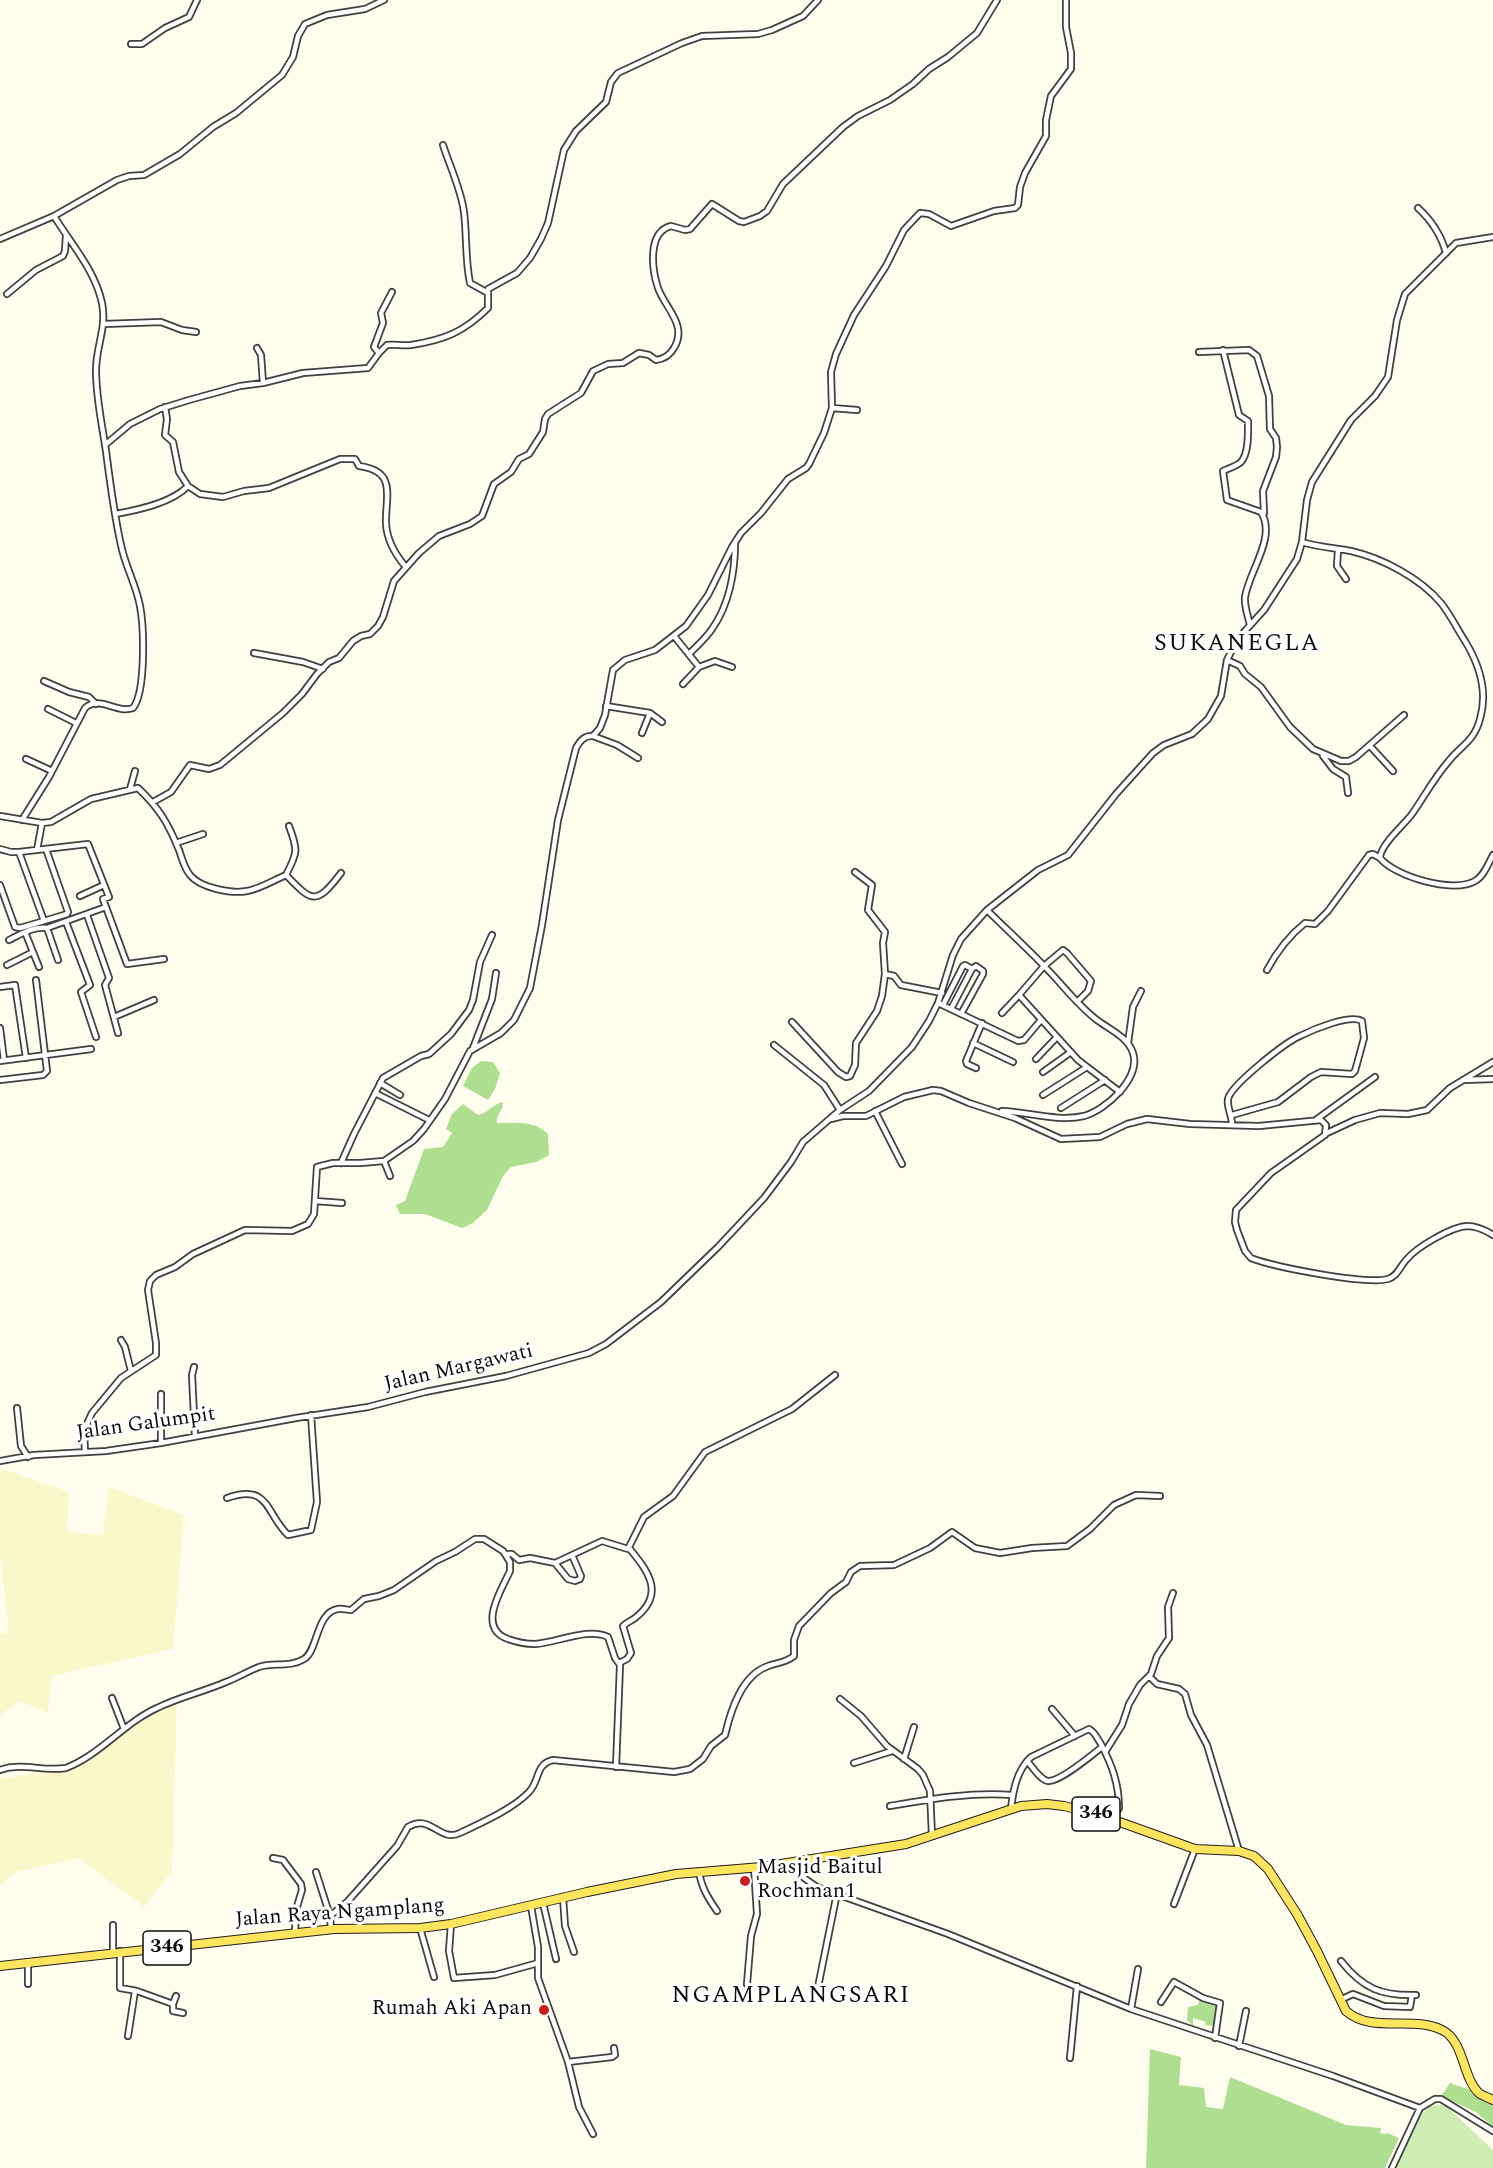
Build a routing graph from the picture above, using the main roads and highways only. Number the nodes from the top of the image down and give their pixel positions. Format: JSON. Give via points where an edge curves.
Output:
{"nodes":[{"id":1,"x":0,"y":1966,"type":"edge"},
{"id":2,"x":1493,"y":2100,"type":"edge"}],
"edges":[{"from":1,"to":2,"type":"main road","name":"Jalan Raya Ngamplang","number":"346","via":[[335,1929],[451,1924],[663,1876],[754,1868],[906,1844],[1011,1809],[1047,1804],[1100,1815],[1195,1849],[1239,1851],[1257,1858],[1317,1950],[1346,2011],[1360,2020],[1442,2030],[1454,2043],[1475,2087]]}]}
